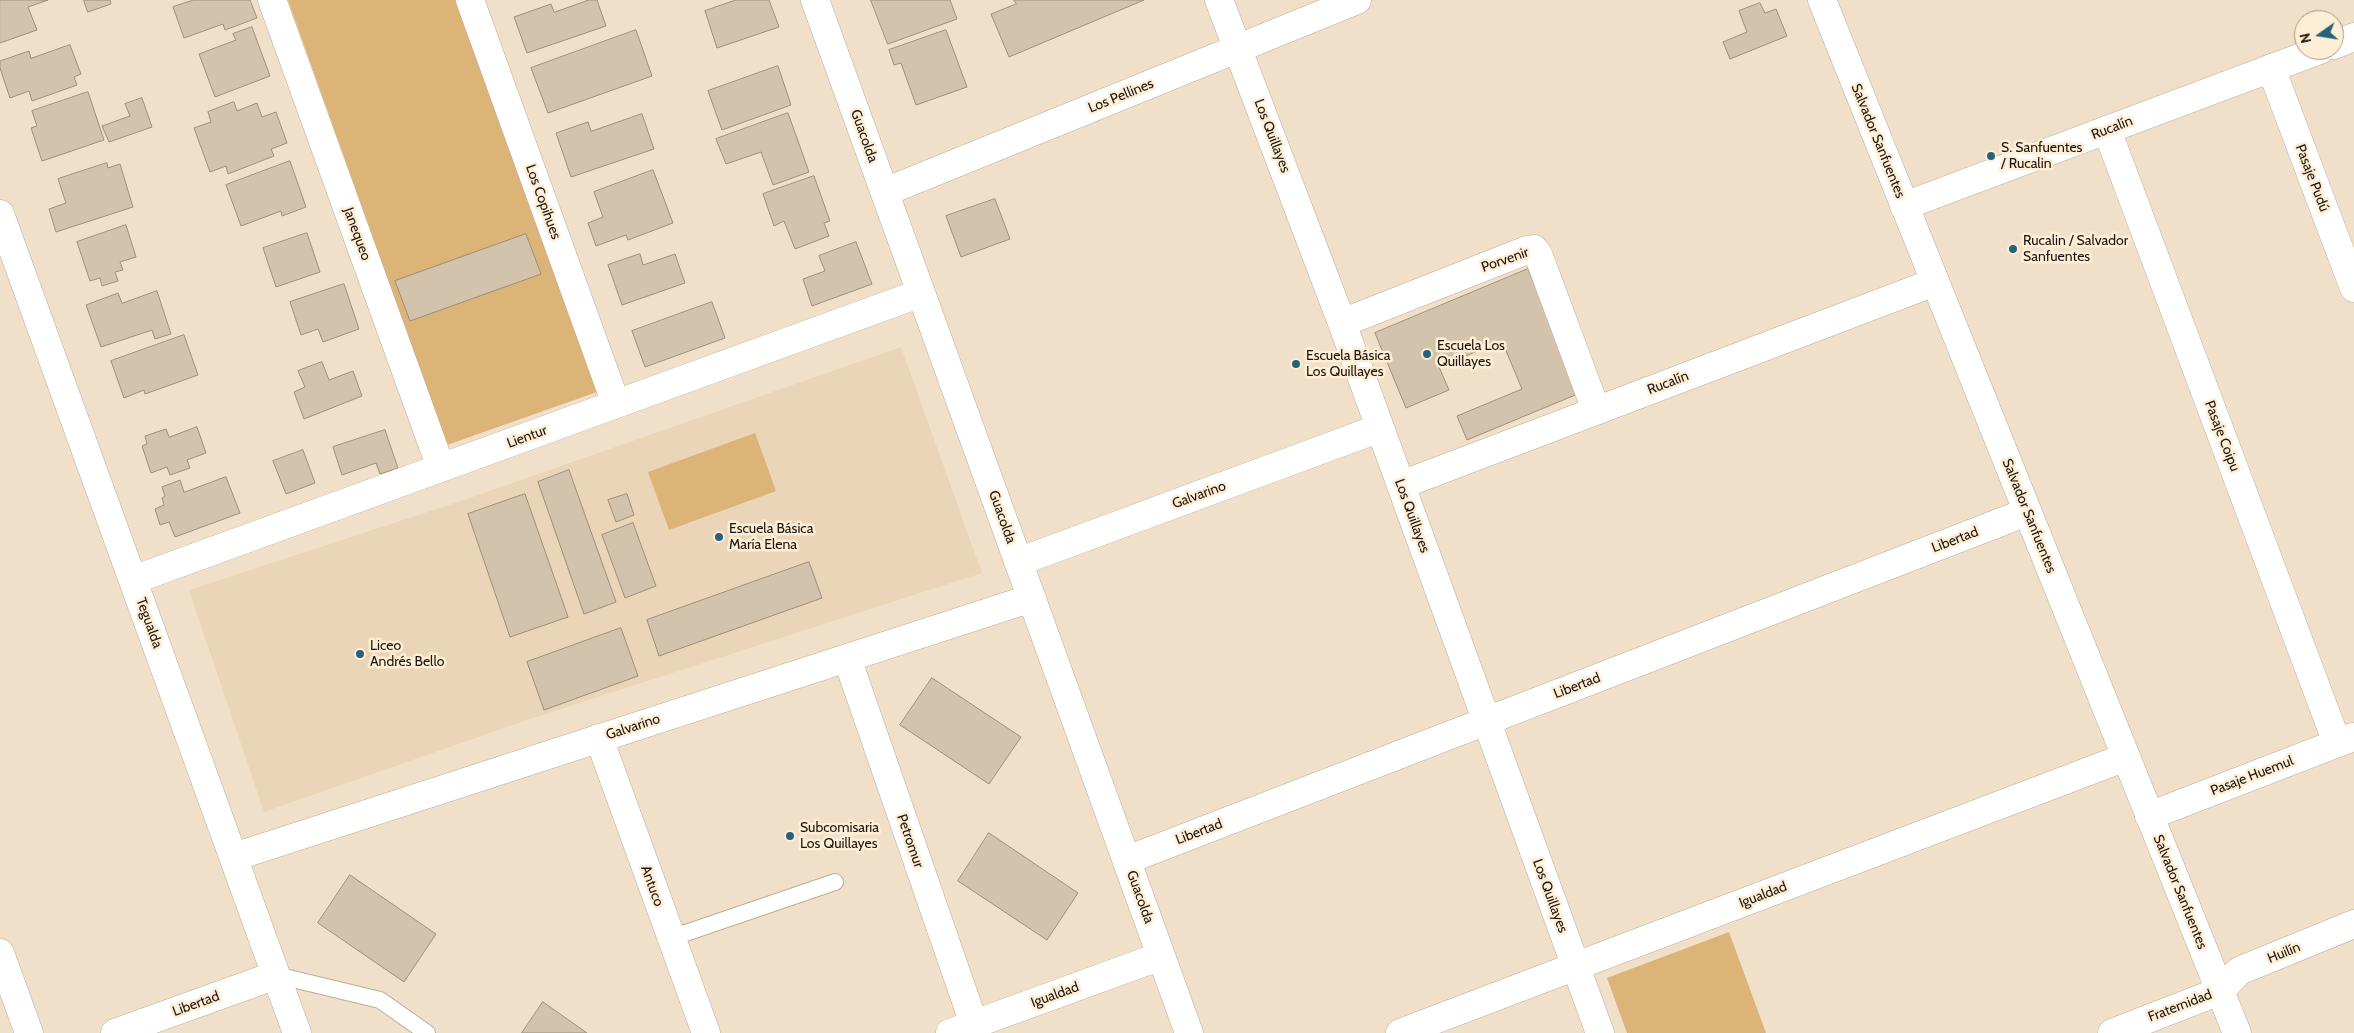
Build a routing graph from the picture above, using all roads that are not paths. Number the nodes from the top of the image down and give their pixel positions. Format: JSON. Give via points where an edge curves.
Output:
{"nodes":[{"id":1,"x":272,"y":0,"type":"edge"},
{"id":2,"x":470,"y":0,"type":"edge"},
{"id":3,"x":815,"y":0,"type":"edge"},
{"id":4,"x":1219,"y":0,"type":"edge"},
{"id":5,"x":1357,"y":0,"type":"edge"},
{"id":6,"x":1822,"y":0,"type":"edge"},
{"id":7,"x":1238,"y":48,"type":"junction"},
{"id":8,"x":2294,"y":59,"type":"edge"},
{"id":9,"x":2270,"y":68,"type":"junction"},
{"id":10,"x":2107,"y":130,"type":"junction"},
{"id":11,"x":884,"y":192,"type":"junction"},
{"id":12,"x":1904,"y":206,"type":"junction"},
{"id":13,"x":0,"y":214,"type":"edge"},
{"id":14,"x":1935,"y":282,"type":"junction"},
{"id":15,"x":2354,"y":288,"type":"edge"},
{"id":16,"x":921,"y":293,"type":"junction"},
{"id":17,"x":1342,"y":322,"type":"junction"},
{"id":18,"x":616,"y":404,"type":"junction"},
{"id":19,"x":1596,"y":410,"type":"junction"},
{"id":20,"x":1380,"y":428,"type":"junction"},
{"id":21,"x":441,"y":468,"type":"junction"},
{"id":22,"x":1401,"y":485,"type":"junction"},
{"id":23,"x":2027,"y":512,"type":"junction"},
{"id":24,"x":1018,"y":562,"type":"junction"},
{"id":25,"x":133,"y":580,"type":"junction"},
{"id":26,"x":1032,"y":598,"type":"junction"},
{"id":27,"x":847,"y":658,"type":"junction"},
{"id":28,"x":1486,"y":721,"type":"junction"},
{"id":29,"x":599,"y":738,"type":"junction"},
{"id":30,"x":2345,"y":740,"type":"edge"},
{"id":31,"x":2126,"y":757,"type":"junction"},
{"id":32,"x":2150,"y":816,"type":"junction"},
{"id":33,"x":234,"y":857,"type":"junction"},
{"id":34,"x":1127,"y":860,"type":"junction"},
{"id":35,"x":835,"y":882,"type":"dead end"},
{"id":36,"x":2354,"y":924,"type":"edge"},
{"id":37,"x":671,"y":938,"type":"junction"},
{"id":38,"x":0,"y":953,"type":"edge"},
{"id":39,"x":1161,"y":956,"type":"junction"},
{"id":40,"x":1576,"y":966,"type":"junction"},
{"id":41,"x":276,"y":975,"type":"junction"},
{"id":42,"x":2220,"y":991,"type":"junction"},
{"id":43,"x":962,"y":1029,"type":"edge"},
{"id":44,"x":29,"y":1033,"type":"edge"},
{"id":45,"x":115,"y":1033,"type":"edge"},
{"id":46,"x":297,"y":1033,"type":"edge"},
{"id":47,"x":428,"y":1033,"type":"edge"},
{"id":48,"x":706,"y":1033,"type":"edge"},
{"id":49,"x":1189,"y":1033,"type":"edge"},
{"id":50,"x":1400,"y":1033,"type":"edge"},
{"id":51,"x":1600,"y":1033,"type":"edge"},
{"id":52,"x":2112,"y":1033,"type":"edge"},
{"id":53,"x":2237,"y":1033,"type":"edge"}],
"edges":[{"from":1,"to":21,"type":"street","name":"Janequeo"},
{"from":2,"to":18,"type":"street","name":"Los Copihues"},
{"from":3,"to":11,"type":"street","name":"Guacolda"},
{"from":4,"to":7,"type":"street","name":"Los Quillayes"},
{"from":5,"to":7,"type":"street","name":"Los Pellines"},
{"from":6,"to":12,"type":"street","name":"Salvador Sanfuentes"},
{"from":7,"to":11,"type":"street","name":"Los Pellines"},
{"from":7,"to":17,"type":"street","name":"Los Quillayes"},
{"from":8,"to":9,"type":"street","name":"Rucalín"},
{"from":9,"to":10,"type":"street","name":"Rucalín"},
{"from":9,"to":15,"type":"street","name":"Pasaje Pudú"},
{"from":10,"to":12,"type":"street","name":"Rucalín"},
{"from":10,"to":30,"type":"street","name":"Pasaje Coipu"},
{"from":11,"to":16,"type":"street","name":"Guacolda"},
{"from":12,"to":14,"type":"street","name":"Salvador Sanfuentes"},
{"from":13,"to":25,"type":"street","name":"Tegualda"},
{"from":14,"to":19,"type":"street","name":"Rucalín"},
{"from":14,"to":23,"type":"street","name":"Salvador Sanfuentes"},
{"from":16,"to":18,"type":"street","name":"Lientur"},
{"from":16,"to":24,"type":"street","name":"Guacolda"},
{"from":17,"to":19,"type":"street","name":"Porvenir","via":[[1534,249]]},
{"from":17,"to":20,"type":"street","name":"Los Quillayes"},
{"from":18,"to":21,"type":"street","name":"Lientur"},
{"from":19,"to":22,"type":"street","name":"Rucalín"},
{"from":20,"to":22,"type":"street","name":"Los Quillayes"},
{"from":20,"to":24,"type":"street","name":"Galvarino"},
{"from":21,"to":25,"type":"street","name":"Lientur"},
{"from":22,"to":28,"type":"street","name":"Los Quillayes"},
{"from":23,"to":28,"type":"street","name":"Libertad"},
{"from":23,"to":31,"type":"street","name":"Salvador Sanfuentes"},
{"from":24,"to":26,"type":"street","name":"Guacolda"},
{"from":25,"to":33,"type":"street","name":"Tegualda"},
{"from":26,"to":27,"type":"street","name":"Galvarino"},
{"from":26,"to":34,"type":"street","name":"Guacolda"},
{"from":27,"to":29,"type":"street","name":"Galvarino"},
{"from":27,"to":43,"type":"street","name":"Petromur"},
{"from":28,"to":34,"type":"street","name":"Libertad"},
{"from":28,"to":40,"type":"street","name":"Los Quillayes"},
{"from":29,"to":33,"type":"street","name":"Galvarino"},
{"from":29,"to":37,"type":"street","name":"Antuco"},
{"from":30,"to":32,"type":"street","name":"Pasaje Huemul"},
{"from":31,"to":32,"type":"street","name":"Salvador Sanfuentes"},
{"from":31,"to":40,"type":"street","name":"Igualdad"},
{"from":32,"to":42,"type":"street","name":"Salvador Sanfuentes"},
{"from":33,"to":41,"type":"street","name":"Tegualda"},
{"from":34,"to":39,"type":"street","name":"Guacolda"},
{"from":35,"to":37,"type":"lane"},
{"from":36,"to":42,"type":"street","name":"Huilín","via":[[2240,971]]},
{"from":37,"to":48,"type":"street","name":"Antuco"},
{"from":38,"to":44,"type":"street"},
{"from":39,"to":43,"type":"street","name":"Igualdad"},
{"from":39,"to":49,"type":"street","name":"Guacolda"},
{"from":40,"to":50,"type":"street","name":"Igualdad"},
{"from":40,"to":51,"type":"street","name":"Los Quillayes"},
{"from":41,"to":45,"type":"street","name":"Libertad"},
{"from":41,"to":46,"type":"street","name":"Tegualda"},
{"from":41,"to":47,"type":"lane","via":[[380,1000]]},
{"from":42,"to":52,"type":"street","name":"Fraternidad"},
{"from":42,"to":53,"type":"street","name":"Salvador Sanfuentes"}]}
